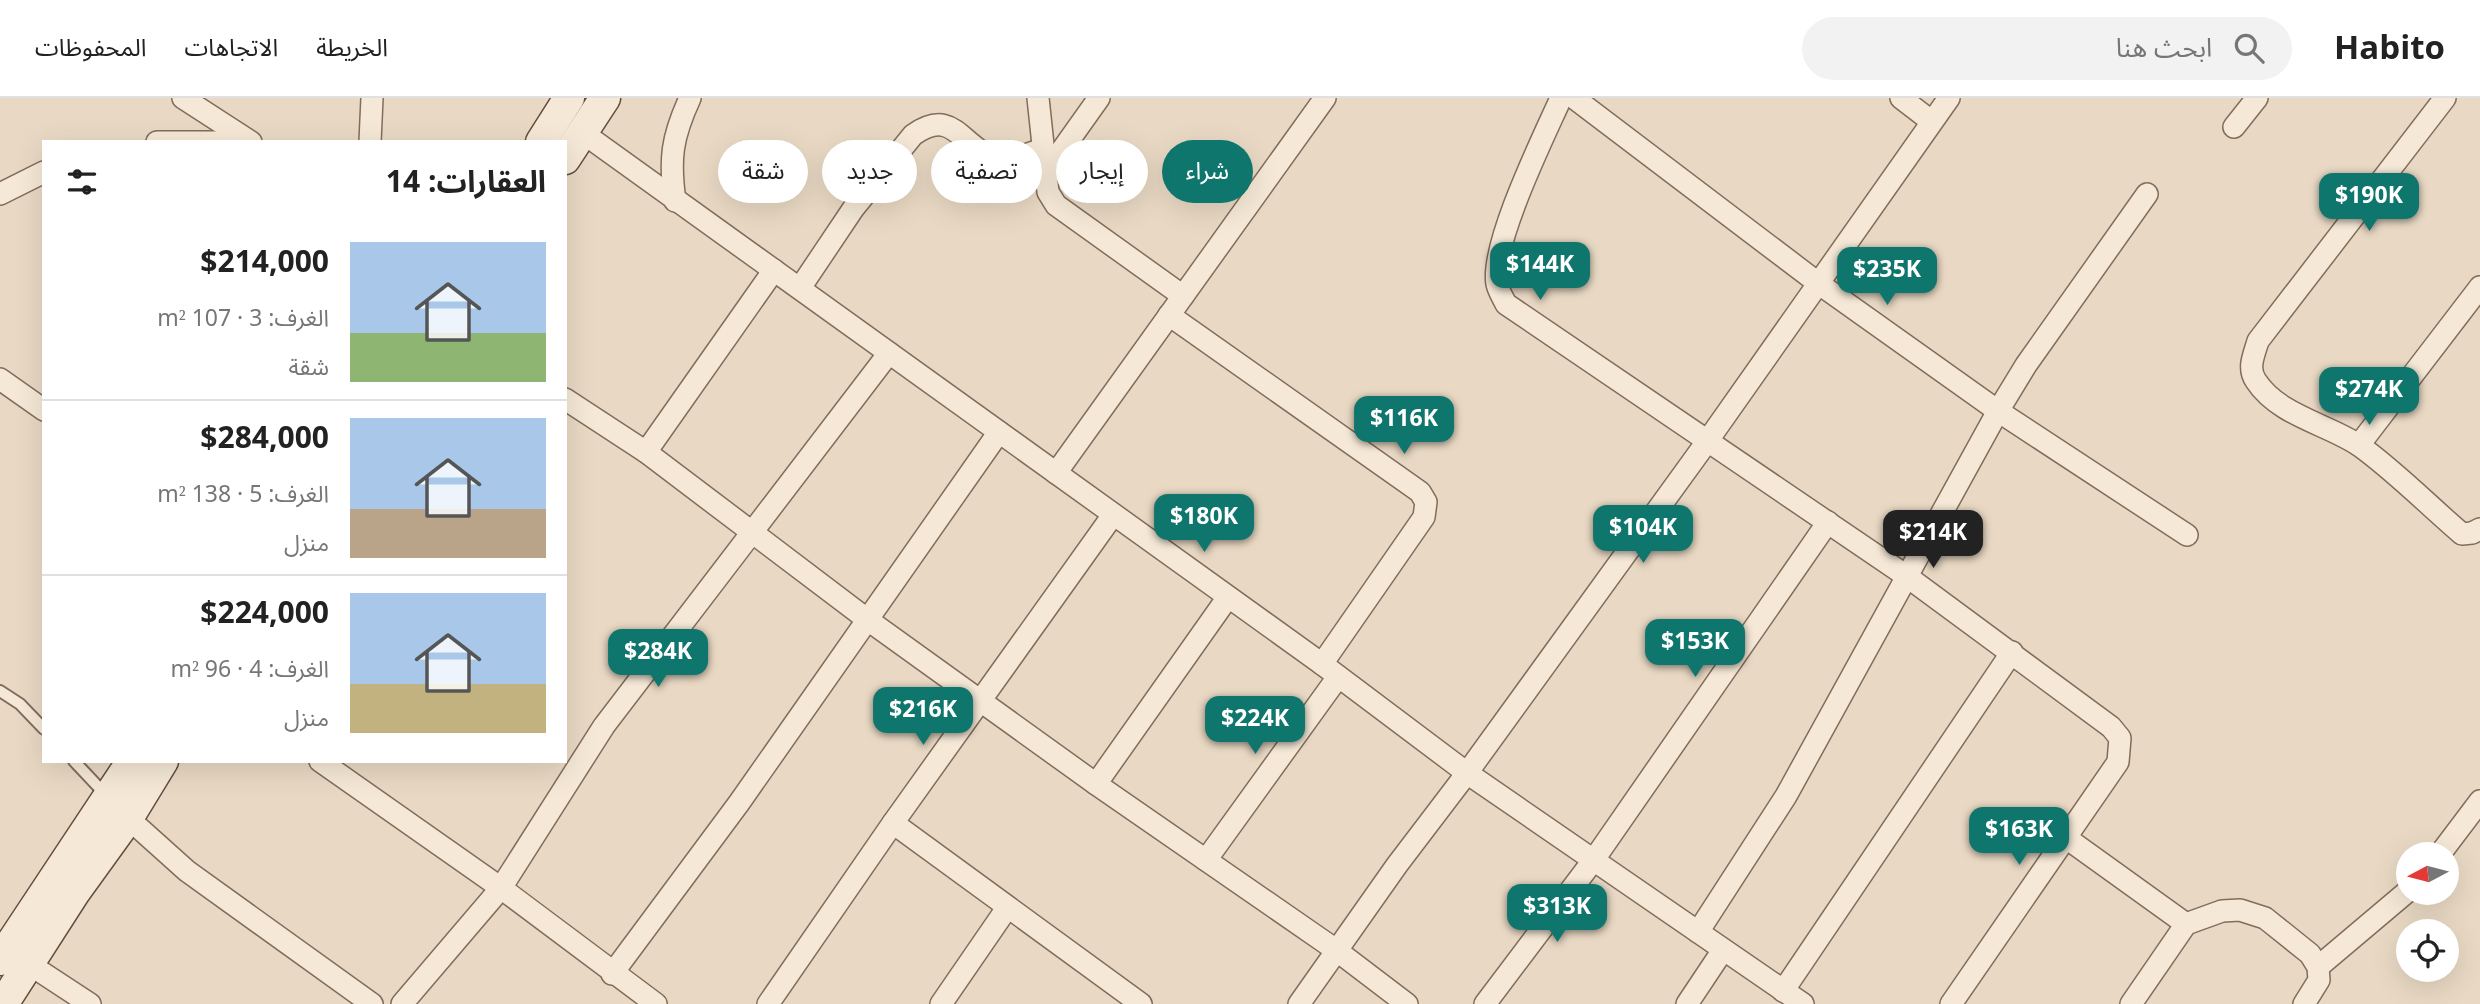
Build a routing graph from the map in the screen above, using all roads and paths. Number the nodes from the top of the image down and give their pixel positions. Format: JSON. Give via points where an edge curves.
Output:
{"nodes":[{"id":1,"x":183,"y":98,"type":"edge"},
{"id":2,"x":372,"y":98,"type":"edge"},
{"id":3,"x":569,"y":98,"type":"edge"},
{"id":4,"x":605,"y":98,"type":"edge"},
{"id":5,"x":690,"y":98,"type":"edge"},
{"id":6,"x":1038,"y":98,"type":"edge"},
{"id":7,"x":1099,"y":98,"type":"edge"},
{"id":8,"x":1325,"y":98,"type":"edge"},
{"id":9,"x":1561,"y":98,"type":"edge"},
{"id":10,"x":1574,"y":98,"type":"edge"},
{"id":11,"x":1901,"y":98,"type":"edge"},
{"id":12,"x":1949,"y":98,"type":"edge"},
{"id":13,"x":2257,"y":98,"type":"edge"},
{"id":14,"x":2445,"y":98,"type":"edge"},
{"id":15,"x":1931,"y":121,"type":"junction"},
{"id":16,"x":2234,"y":127,"type":"dead end"},
{"id":17,"x":583,"y":133,"type":"junction"},
{"id":18,"x":248,"y":140,"type":"edge"},
{"id":19,"x":370,"y":140,"type":"edge"},
{"id":20,"x":542,"y":140,"type":"edge"},
{"id":21,"x":1043,"y":149,"type":"junction"},
{"id":22,"x":567,"y":156,"type":"edge"},
{"id":23,"x":42,"y":173,"type":"edge"},
{"id":24,"x":1045,"y":174,"type":"junction"},
{"id":25,"x":0,"y":194,"type":"edge"},
{"id":26,"x":2147,"y":194,"type":"dead end"},
{"id":27,"x":676,"y":201,"type":"junction"},
{"id":28,"x":774,"y":270,"type":"junction"},
{"id":29,"x":1818,"y":283,"type":"junction"},
{"id":30,"x":2480,"y":287,"type":"edge"},
{"id":31,"x":800,"y":288,"type":"junction"},
{"id":32,"x":1183,"y":296,"type":"junction"},
{"id":33,"x":1168,"y":315,"type":"junction"},
{"id":34,"x":889,"y":353,"type":"junction"},
{"id":35,"x":0,"y":379,"type":"edge"},
{"id":36,"x":567,"y":400,"type":"edge"},
{"id":37,"x":42,"y":409,"type":"edge"},
{"id":38,"x":1998,"y":411,"type":"junction"},
{"id":39,"x":999,"y":432,"type":"junction"},
{"id":40,"x":1706,"y":443,"type":"junction"},
{"id":41,"x":2359,"y":445,"type":"junction"},
{"id":42,"x":646,"y":452,"type":"junction"},
{"id":43,"x":1056,"y":474,"type":"junction"},
{"id":44,"x":1113,"y":515,"type":"junction"},
{"id":45,"x":1828,"y":522,"type":"junction"},
{"id":46,"x":2480,"y":529,"type":"edge"},
{"id":47,"x":753,"y":532,"type":"junction"},
{"id":48,"x":2187,"y":535,"type":"dead end"},
{"id":49,"x":1906,"y":575,"type":"junction"},
{"id":50,"x":1228,"y":597,"type":"junction"},
{"id":51,"x":868,"y":620,"type":"junction"},
{"id":52,"x":2012,"y":652,"type":"junction"},
{"id":53,"x":1330,"y":671,"type":"junction"},
{"id":54,"x":0,"y":691,"type":"edge"},
{"id":55,"x":983,"y":701,"type":"junction"},
{"id":56,"x":42,"y":727,"type":"edge"},
{"id":57,"x":76,"y":763,"type":"edge"},
{"id":58,"x":131,"y":763,"type":"edge"},
{"id":59,"x":161,"y":763,"type":"edge"},
{"id":60,"x":323,"y":763,"type":"edge"},
{"id":61,"x":1467,"y":773,"type":"junction"},
{"id":62,"x":1096,"y":784,"type":"junction"},
{"id":63,"x":2480,"y":801,"type":"edge"},
{"id":64,"x":118,"y":809,"type":"junction"},
{"id":65,"x":892,"y":823,"type":"junction"},
{"id":66,"x":2065,"y":837,"type":"junction"},
{"id":67,"x":2449,"y":842,"type":"edge"},
{"id":68,"x":1595,"y":858,"type":"junction"},
{"id":69,"x":1206,"y":860,"type":"junction"},
{"id":70,"x":501,"y":888,"type":"junction"},
{"id":71,"x":2396,"y":901,"type":"edge"},
{"id":72,"x":1007,"y":908,"type":"junction"},
{"id":73,"x":2186,"y":924,"type":"junction"},
{"id":74,"x":1698,"y":932,"type":"junction"},
{"id":75,"x":1336,"y":950,"type":"junction"},
{"id":76,"x":1723,"y":950,"type":"junction"},
{"id":77,"x":0,"y":960,"type":"edge"},
{"id":78,"x":29,"y":964,"type":"junction"},
{"id":79,"x":2318,"y":967,"type":"junction"},
{"id":80,"x":612,"y":974,"type":"junction"},
{"id":81,"x":1783,"y":990,"type":"junction"},
{"id":82,"x":4,"y":996,"type":"edge"},
{"id":83,"x":1115,"y":997,"type":"edge"},
{"id":84,"x":90,"y":1004,"type":"edge"},
{"id":85,"x":372,"y":1004,"type":"edge"},
{"id":86,"x":402,"y":1004,"type":"edge"},
{"id":87,"x":656,"y":1004,"type":"edge"},
{"id":88,"x":768,"y":1004,"type":"edge"},
{"id":89,"x":941,"y":1004,"type":"edge"},
{"id":90,"x":1141,"y":1004,"type":"edge"},
{"id":91,"x":1300,"y":1004,"type":"edge"},
{"id":92,"x":1407,"y":1004,"type":"edge"},
{"id":93,"x":1485,"y":1004,"type":"edge"},
{"id":94,"x":1687,"y":1004,"type":"edge"},
{"id":95,"x":1803,"y":1004,"type":"edge"},
{"id":96,"x":1951,"y":1004,"type":"edge"},
{"id":97,"x":2131,"y":1004,"type":"edge"},
{"id":98,"x":2304,"y":1004,"type":"edge"}],
"edges":[{"from":1,"to":18,"type":"street"},
{"from":2,"to":19,"type":"street"},
{"from":3,"to":20,"type":"main road"},
{"from":4,"to":17,"type":"main road"},
{"from":5,"to":27,"type":"street","via":[[674,131],[671,168]]},
{"from":6,"to":21,"type":"street"},
{"from":7,"to":24,"type":"street"},
{"from":8,"to":32,"type":"street"},
{"from":9,"to":40,"type":"street","via":[[1518,195],[1499,257],[1497,284],[1506,304]]},
{"from":10,"to":29,"type":"street"},
{"from":11,"to":15,"type":"street"},
{"from":12,"to":15,"type":"street"},
{"from":13,"to":16,"type":"street"},
{"from":14,"to":41,"type":"street","via":[[2258,341],[2250,365],[2265,391],[2301,416]]},
{"from":15,"to":29,"type":"street"},
{"from":17,"to":22,"type":"main road"},
{"from":17,"to":27,"type":"street"},
{"from":21,"to":24,"type":"street"},
{"from":21,"to":31,"type":"street","via":[[1003,159],[981,151],[948,126],[924,127],[853,209]]},
{"from":23,"to":25,"type":"street"},
{"from":24,"to":32,"type":"street","via":[[1056,205]]},
{"from":26,"to":38,"type":"street"},
{"from":27,"to":28,"type":"street"},
{"from":28,"to":31,"type":"street"},
{"from":28,"to":42,"type":"street"},
{"from":29,"to":38,"type":"street"},
{"from":29,"to":40,"type":"street"},
{"from":30,"to":41,"type":"street"},
{"from":31,"to":34,"type":"street"},
{"from":32,"to":33,"type":"street"},
{"from":33,"to":43,"type":"street"},
{"from":33,"to":53,"type":"street","via":[[1420,492],[1426,502],[1424,517]]},
{"from":34,"to":39,"type":"street"},
{"from":34,"to":47,"type":"street"},
{"from":35,"to":37,"type":"street"},
{"from":36,"to":42,"type":"street"},
{"from":38,"to":48,"type":"street"},
{"from":38,"to":49,"type":"street"},
{"from":39,"to":43,"type":"street"},
{"from":39,"to":51,"type":"street"},
{"from":40,"to":45,"type":"street"},
{"from":40,"to":61,"type":"street"},
{"from":41,"to":46,"type":"street","via":[[2462,534]]},
{"from":42,"to":47,"type":"street"},
{"from":43,"to":44,"type":"street"},
{"from":44,"to":50,"type":"street"},
{"from":44,"to":55,"type":"street"},
{"from":45,"to":49,"type":"street"},
{"from":45,"to":68,"type":"street"},
{"from":47,"to":51,"type":"street"},
{"from":47,"to":70,"type":"street","via":[[604,726]]},
{"from":49,"to":52,"type":"street"},
{"from":49,"to":74,"type":"street","via":[[1786,796]]},
{"from":50,"to":53,"type":"street"},
{"from":50,"to":62,"type":"street"},
{"from":51,"to":55,"type":"street"},
{"from":51,"to":80,"type":"street"},
{"from":52,"to":66,"type":"street","via":[[2120,738],[2118,762]]},
{"from":52,"to":81,"type":"street"},
{"from":53,"to":61,"type":"street"},
{"from":53,"to":69,"type":"street"},
{"from":54,"to":56,"type":"lane"},
{"from":55,"to":62,"type":"street"},
{"from":55,"to":65,"type":"street"},
{"from":57,"to":64,"type":"lane"},
{"from":58,"to":64,"type":"main road"},
{"from":59,"to":64,"type":"main road"},
{"from":60,"to":70,"type":"street"},
{"from":61,"to":68,"type":"street"},
{"from":61,"to":75,"type":"street"},
{"from":62,"to":69,"type":"street"},
{"from":63,"to":67,"type":"street"},
{"from":64,"to":77,"type":"main road"},
{"from":64,"to":78,"type":"main road","via":[[75,892]]},
{"from":64,"to":85,"type":"street","via":[[187,871]]},
{"from":65,"to":72,"type":"street"},
{"from":65,"to":88,"type":"street"},
{"from":66,"to":73,"type":"street"},
{"from":66,"to":96,"type":"street"},
{"from":68,"to":74,"type":"street"},
{"from":68,"to":93,"type":"street"},
{"from":69,"to":75,"type":"street"},
{"from":70,"to":80,"type":"street"},
{"from":70,"to":86,"type":"street"},
{"from":71,"to":79,"type":"street"},
{"from":72,"to":83,"type":"street"},
{"from":72,"to":89,"type":"street"},
{"from":73,"to":79,"type":"street","via":[[2222,911],[2240,910],[2265,918],[2310,954]]},
{"from":73,"to":97,"type":"street"},
{"from":74,"to":76,"type":"street"},
{"from":75,"to":91,"type":"street"},
{"from":75,"to":92,"type":"street"},
{"from":76,"to":81,"type":"street"},
{"from":76,"to":94,"type":"street"},
{"from":78,"to":82,"type":"main road"},
{"from":78,"to":84,"type":"street"},
{"from":79,"to":98,"type":"street","via":[[2319,980]]},
{"from":80,"to":87,"type":"street"},
{"from":81,"to":95,"type":"street"},
{"from":83,"to":90,"type":"street"}]}
